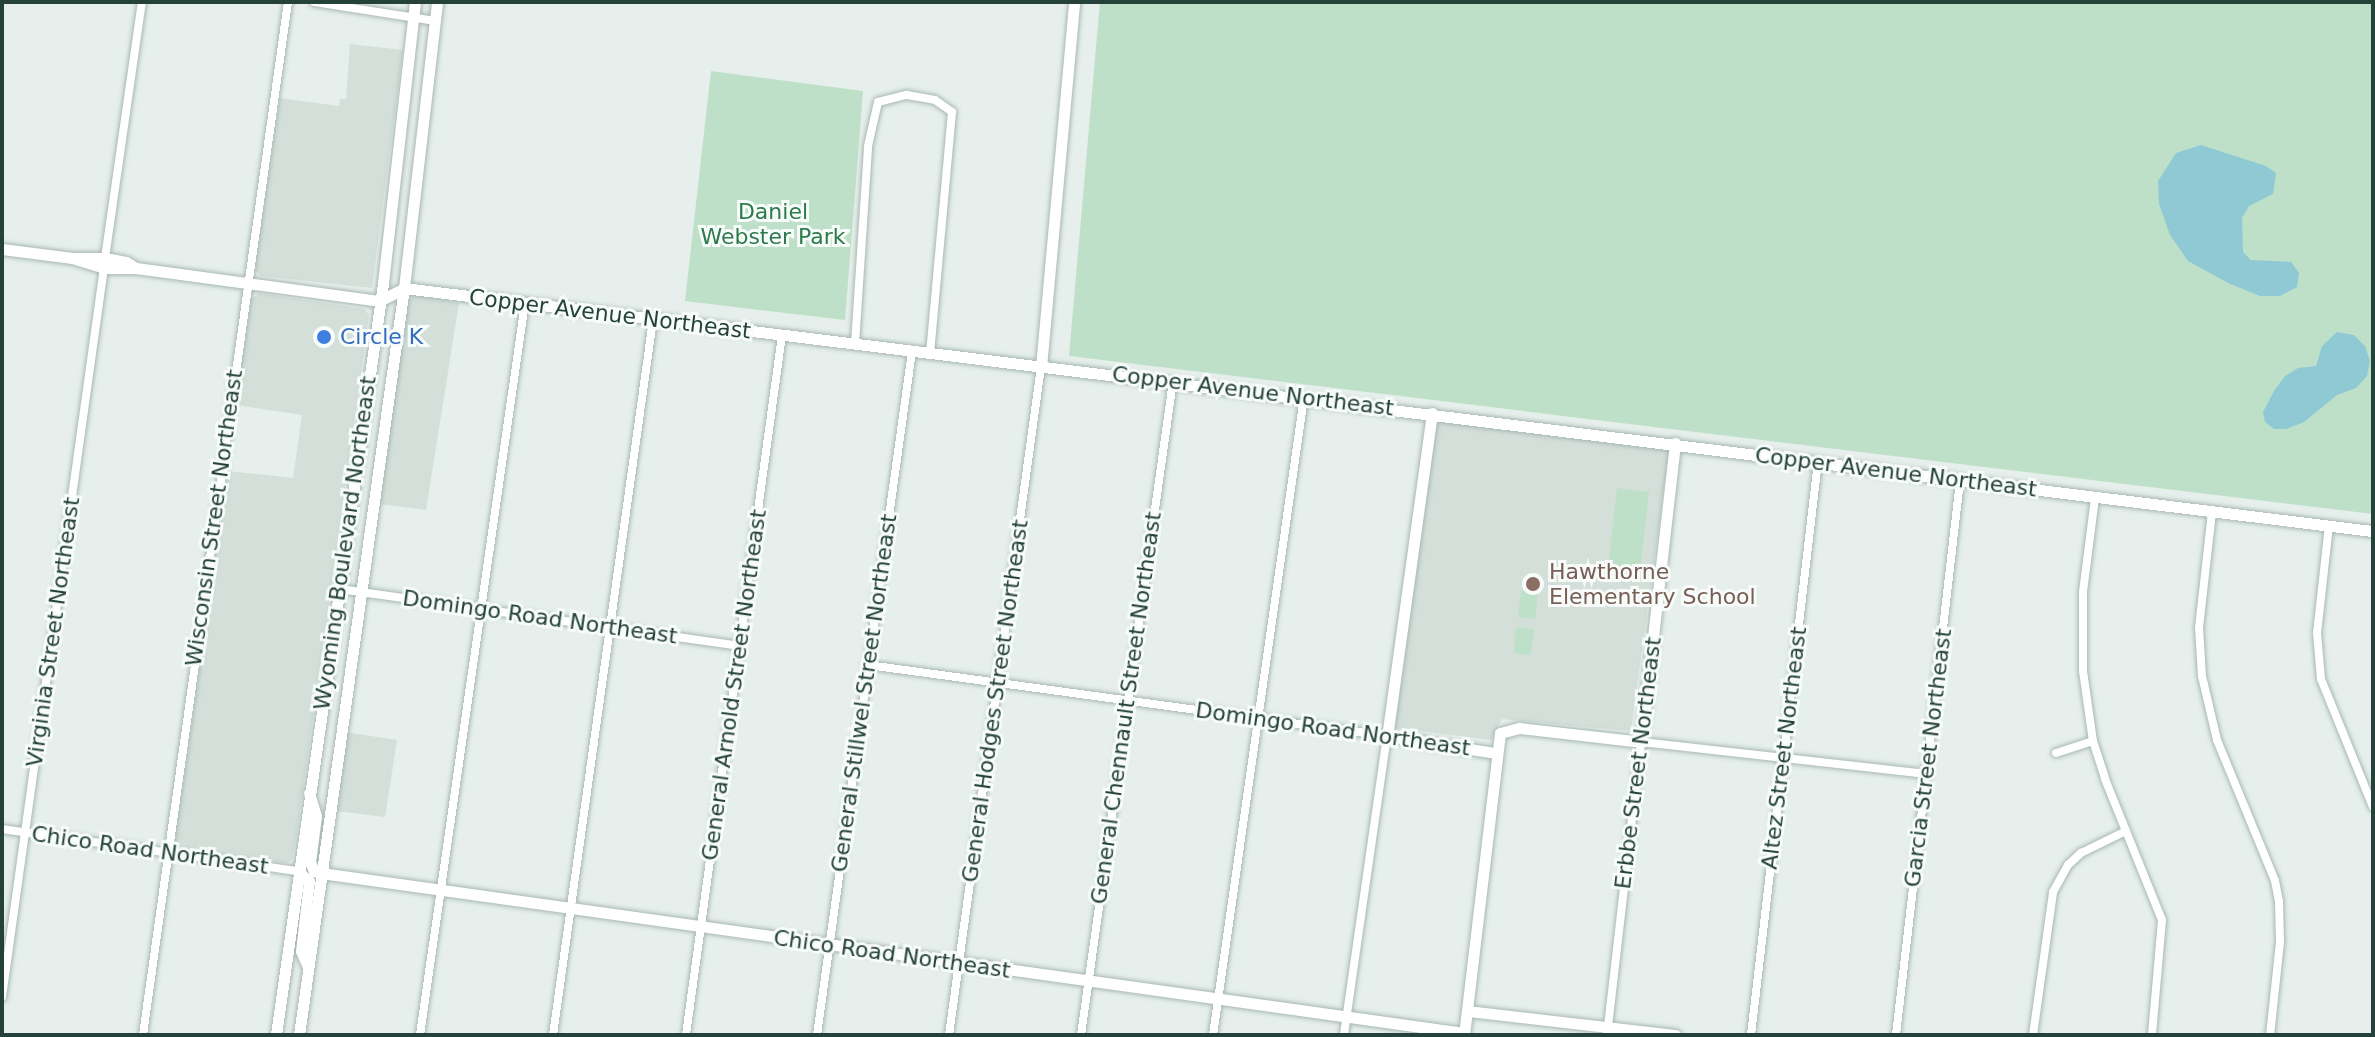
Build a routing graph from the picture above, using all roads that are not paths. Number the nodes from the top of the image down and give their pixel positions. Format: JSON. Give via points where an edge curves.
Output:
{"nodes":[{"id":1,"x":142,"y":2,"type":"edge"},
{"id":2,"x":288,"y":2,"type":"edge"},
{"id":3,"x":314,"y":2,"type":"edge"},
{"id":4,"x":415,"y":2,"type":"edge"},
{"id":5,"x":437,"y":2,"type":"edge"},
{"id":6,"x":1074,"y":2,"type":"edge"},
{"id":7,"x":414,"y":17,"type":"junction"},
{"id":8,"x":435,"y":21,"type":"junction"},
{"id":9,"x":2,"y":249,"type":"edge"},
{"id":10,"x":105,"y":263,"type":"junction"},
{"id":11,"x":247,"y":283,"type":"junction"},
{"id":12,"x":404,"y":288,"type":"junction"},
{"id":13,"x":379,"y":301,"type":"junction"},
{"id":14,"x":525,"y":303,"type":"junction"},
{"id":15,"x":653,"y":320,"type":"junction"},
{"id":16,"x":782,"y":335,"type":"junction"},
{"id":17,"x":855,"y":344,"type":"junction"},
{"id":18,"x":912,"y":351,"type":"junction"},
{"id":19,"x":930,"y":353,"type":"junction"},
{"id":20,"x":1041,"y":367,"type":"junction"},
{"id":21,"x":1173,"y":381,"type":"junction"},
{"id":22,"x":1304,"y":397,"type":"junction"},
{"id":23,"x":1432,"y":413,"type":"junction"},
{"id":24,"x":1675,"y":443,"type":"junction"},
{"id":25,"x":1818,"y":461,"type":"junction"},
{"id":26,"x":1960,"y":481,"type":"junction"},
{"id":27,"x":2095,"y":498,"type":"junction"},
{"id":28,"x":2212,"y":512,"type":"junction"},
{"id":29,"x":2329,"y":525,"type":"junction"},
{"id":30,"x":2373,"y":531,"type":"edge"},
{"id":31,"x":340,"y":589,"type":"junction"},
{"id":32,"x":361,"y":592,"type":"junction"},
{"id":33,"x":481,"y":609,"type":"junction"},
{"id":34,"x":610,"y":627,"type":"junction"},
{"id":35,"x":740,"y":646,"type":"junction"},
{"id":36,"x":868,"y":665,"type":"junction"},
{"id":37,"x":999,"y":682,"type":"junction"},
{"id":38,"x":1127,"y":700,"type":"junction"},
{"id":39,"x":1257,"y":718,"type":"junction"},
{"id":40,"x":1387,"y":736,"type":"junction"},
{"id":41,"x":2093,"y":741,"type":"junction"},
{"id":42,"x":1641,"y":742,"type":"junction"},
{"id":43,"x":1496,"y":753,"type":"junction"},
{"id":44,"x":2056,"y":753,"type":"dead end"},
{"id":45,"x":1783,"y":758,"type":"junction"},
{"id":46,"x":1925,"y":774,"type":"junction"},
{"id":47,"x":309,"y":793,"type":"junction"},
{"id":48,"x":2373,"y":807,"type":"edge"},
{"id":49,"x":2,"y":829,"type":"edge"},
{"id":50,"x":2126,"y":831,"type":"junction"},
{"id":51,"x":25,"y":832,"type":"junction"},
{"id":52,"x":168,"y":853,"type":"junction"},
{"id":53,"x":298,"y":871,"type":"junction"},
{"id":54,"x":321,"y":873,"type":"junction"},
{"id":55,"x":442,"y":890,"type":"junction"},
{"id":56,"x":570,"y":907,"type":"junction"},
{"id":57,"x":701,"y":927,"type":"junction"},
{"id":58,"x":829,"y":945,"type":"junction"},
{"id":59,"x":959,"y":963,"type":"junction"},
{"id":60,"x":309,"y":967,"type":"junction"},
{"id":61,"x":1088,"y":982,"type":"junction"},
{"id":62,"x":2,"y":997,"type":"edge"},
{"id":63,"x":1218,"y":999,"type":"junction"},
{"id":64,"x":1468,"y":1011,"type":"junction"},
{"id":65,"x":1346,"y":1017,"type":"junction"},
{"id":66,"x":1607,"y":1031,"type":"edge"},
{"id":67,"x":1464,"y":1034,"type":"edge"},
{"id":68,"x":143,"y":1035,"type":"edge"},
{"id":69,"x":276,"y":1035,"type":"edge"},
{"id":70,"x":299,"y":1035,"type":"edge"},
{"id":71,"x":420,"y":1035,"type":"edge"},
{"id":72,"x":553,"y":1035,"type":"edge"},
{"id":73,"x":686,"y":1035,"type":"edge"},
{"id":74,"x":817,"y":1035,"type":"edge"},
{"id":75,"x":949,"y":1035,"type":"edge"},
{"id":76,"x":1081,"y":1035,"type":"edge"},
{"id":77,"x":1213,"y":1035,"type":"edge"},
{"id":78,"x":1344,"y":1035,"type":"edge"},
{"id":79,"x":1676,"y":1035,"type":"edge"},
{"id":80,"x":1751,"y":1035,"type":"edge"},
{"id":81,"x":1896,"y":1035,"type":"edge"},
{"id":82,"x":2033,"y":1035,"type":"edge"},
{"id":83,"x":2152,"y":1035,"type":"edge"},
{"id":84,"x":2270,"y":1035,"type":"edge"}],
"edges":[{"from":1,"to":10,"type":"street","name":"Virginia Street Northeast"},
{"from":2,"to":11,"type":"street","name":"Wisconsin Street Northeast"},
{"from":3,"to":7,"type":"street"},
{"from":4,"to":7,"type":"street","name":"Wyoming Boulevard Northeast"},
{"from":5,"to":8,"type":"street","name":"Wyoming Boulevard Northeast"},
{"from":6,"to":20,"type":"street"},
{"from":7,"to":8,"type":"street"},
{"from":7,"to":13,"type":"street","name":"Wyoming Boulevard Northeast"},
{"from":8,"to":12,"type":"street","name":"Wyoming Boulevard Northeast"},
{"from":9,"to":10,"type":"street"},
{"from":10,"to":11,"type":"street"},
{"from":10,"to":51,"type":"street","name":"Virginia Street Northeast"},
{"from":11,"to":13,"type":"street"},
{"from":11,"to":52,"type":"street","name":"Wisconsin Street Northeast"},
{"from":12,"to":13,"type":"street"},
{"from":12,"to":14,"type":"street","name":"Copper Avenue Northeast"},
{"from":12,"to":32,"type":"street","name":"Wyoming Boulevard Northeast"},
{"from":13,"to":31,"type":"street","name":"Wyoming Boulevard Northeast"},
{"from":14,"to":15,"type":"street","name":"Copper Avenue Northeast"},
{"from":14,"to":33,"type":"street"},
{"from":15,"to":16,"type":"street","name":"Copper Avenue Northeast"},
{"from":15,"to":34,"type":"street"},
{"from":16,"to":17,"type":"street","name":"Copper Avenue Northeast"},
{"from":16,"to":35,"type":"street","name":"General Arnold Street Northeast"},
{"from":17,"to":18,"type":"street","name":"Copper Avenue Northeast"},
{"from":17,"to":19,"type":"street","via":[[868,146],[878,102],[907,95],[935,100],[952,112]]},
{"from":18,"to":19,"type":"street","name":"Copper Avenue Northeast"},
{"from":18,"to":36,"type":"street","name":"General Stillwel Street Northeast"},
{"from":19,"to":20,"type":"street","name":"Copper Avenue Northeast"},
{"from":20,"to":21,"type":"street","name":"Copper Avenue Northeast"},
{"from":20,"to":37,"type":"street","name":"General Hodges Street Northeast"},
{"from":21,"to":22,"type":"street","name":"Copper Avenue Northeast"},
{"from":21,"to":38,"type":"street","name":"General Chennault Street Northeast"},
{"from":22,"to":23,"type":"street","name":"Copper Avenue Northeast"},
{"from":22,"to":39,"type":"street"},
{"from":23,"to":24,"type":"street","name":"Copper Avenue Northeast"},
{"from":23,"to":40,"type":"street"},
{"from":24,"to":25,"type":"street","name":"Copper Avenue Northeast"},
{"from":24,"to":42,"type":"street","name":"Erbbe Street Northeast"},
{"from":25,"to":26,"type":"street","name":"Copper Avenue Northeast"},
{"from":25,"to":45,"type":"street","name":"Altez Street Northeast"},
{"from":26,"to":27,"type":"street","name":"Copper Avenue Northeast"},
{"from":26,"to":46,"type":"street","name":"Garcia Street Northeast"},
{"from":27,"to":28,"type":"street","name":"Copper Avenue Northeast"},
{"from":27,"to":41,"type":"street","via":[[2081,632]]},
{"from":28,"to":29,"type":"street","name":"Copper Avenue Northeast"},
{"from":28,"to":84,"type":"street","via":[[2199,627],[2202,676],[2217,740],[2279,901]]},
{"from":29,"to":30,"type":"street","name":"Copper Avenue Northeast"},
{"from":29,"to":48,"type":"street","via":[[2318,617],[2321,679]]},
{"from":31,"to":32,"type":"street","name":"Domingo Road Northeast"},
{"from":31,"to":47,"type":"street","name":"Wyoming Boulevard Northeast"},
{"from":32,"to":33,"type":"street","name":"Domingo Road Northeast"},
{"from":32,"to":54,"type":"street","name":"Wyoming Boulevard Northeast"},
{"from":33,"to":34,"type":"street","name":"Domingo Road Northeast"},
{"from":33,"to":55,"type":"street"},
{"from":34,"to":35,"type":"street","name":"Domingo Road Northeast"},
{"from":34,"to":56,"type":"street"},
{"from":35,"to":57,"type":"street","name":"General Arnold Street Northeast"},
{"from":36,"to":37,"type":"street","name":"Domingo Road Northeast"},
{"from":36,"to":58,"type":"street","name":"General Stillwel Street Northeast"},
{"from":37,"to":38,"type":"street","name":"Domingo Road Northeast"},
{"from":37,"to":59,"type":"street","name":"General Hodges Street Northeast"},
{"from":38,"to":39,"type":"street","name":"Domingo Road Northeast"},
{"from":38,"to":61,"type":"street","name":"General Chennault Street Northeast"},
{"from":39,"to":40,"type":"street","name":"Domingo Road Northeast"},
{"from":39,"to":63,"type":"street"},
{"from":40,"to":43,"type":"street","name":"Domingo Road Northeast"},
{"from":40,"to":65,"type":"street"},
{"from":41,"to":44,"type":"street"},
{"from":41,"to":50,"type":"street"},
{"from":42,"to":43,"type":"street","name":"Domingo Road Northeast","via":[[1512,728],[1500,733]]},
{"from":42,"to":45,"type":"street","name":"Domingo Road Northeast"},
{"from":42,"to":66,"type":"street","name":"Erbbe Street Northeast"},
{"from":43,"to":64,"type":"street"},
{"from":45,"to":46,"type":"street","name":"Domingo Road Northeast"},
{"from":45,"to":80,"type":"street","name":"Altez Street Northeast"},
{"from":46,"to":81,"type":"street","name":"Garcia Street Northeast"},
{"from":47,"to":53,"type":"street","name":"Wyoming Boulevard Northeast"},
{"from":47,"to":54,"type":"street","via":[[316,816],[310,862]]},
{"from":49,"to":51,"type":"street","name":"Chico Road Northeast"},
{"from":50,"to":82,"type":"street","via":[[2081,853],[2053,892]]},
{"from":50,"to":83,"type":"street","via":[[2162,920]]},
{"from":51,"to":52,"type":"street","name":"Chico Road Northeast"},
{"from":51,"to":62,"type":"street","name":"Virginia Street Northeast"},
{"from":52,"to":53,"type":"street","name":"Chico Road Northeast"},
{"from":52,"to":68,"type":"street","name":"Wisconsin Street Northeast"},
{"from":53,"to":60,"type":"street","via":[[309,881],[301,951]]},
{"from":53,"to":69,"type":"street","name":"Wyoming Boulevard Northeast"},
{"from":54,"to":55,"type":"street","name":"Chico Road Northeast"},
{"from":54,"to":60,"type":"street","name":"Wyoming Boulevard Northeast"},
{"from":55,"to":56,"type":"street","name":"Chico Road Northeast"},
{"from":55,"to":71,"type":"street"},
{"from":56,"to":57,"type":"street","name":"Chico Road Northeast"},
{"from":56,"to":72,"type":"street"},
{"from":57,"to":58,"type":"street","name":"Chico Road Northeast"},
{"from":57,"to":73,"type":"street","name":"General Arnold Street Northeast"},
{"from":58,"to":59,"type":"street","name":"Chico Road Northeast"},
{"from":58,"to":74,"type":"street","name":"General Stillwel Street Northeast"},
{"from":59,"to":61,"type":"street","name":"Chico Road Northeast"},
{"from":59,"to":75,"type":"street","name":"General Hodges Street Northeast"},
{"from":60,"to":70,"type":"street","name":"Wyoming Boulevard Northeast"},
{"from":61,"to":63,"type":"street","name":"Chico Road Northeast"},
{"from":61,"to":76,"type":"street","name":"General Chennault Street Northeast"},
{"from":63,"to":65,"type":"street","name":"Chico Road Northeast"},
{"from":63,"to":77,"type":"street"},
{"from":64,"to":66,"type":"street"},
{"from":64,"to":67,"type":"street"},
{"from":65,"to":67,"type":"street","name":"Chico Road Northeast"},
{"from":65,"to":78,"type":"street"},
{"from":66,"to":79,"type":"street"}]}
